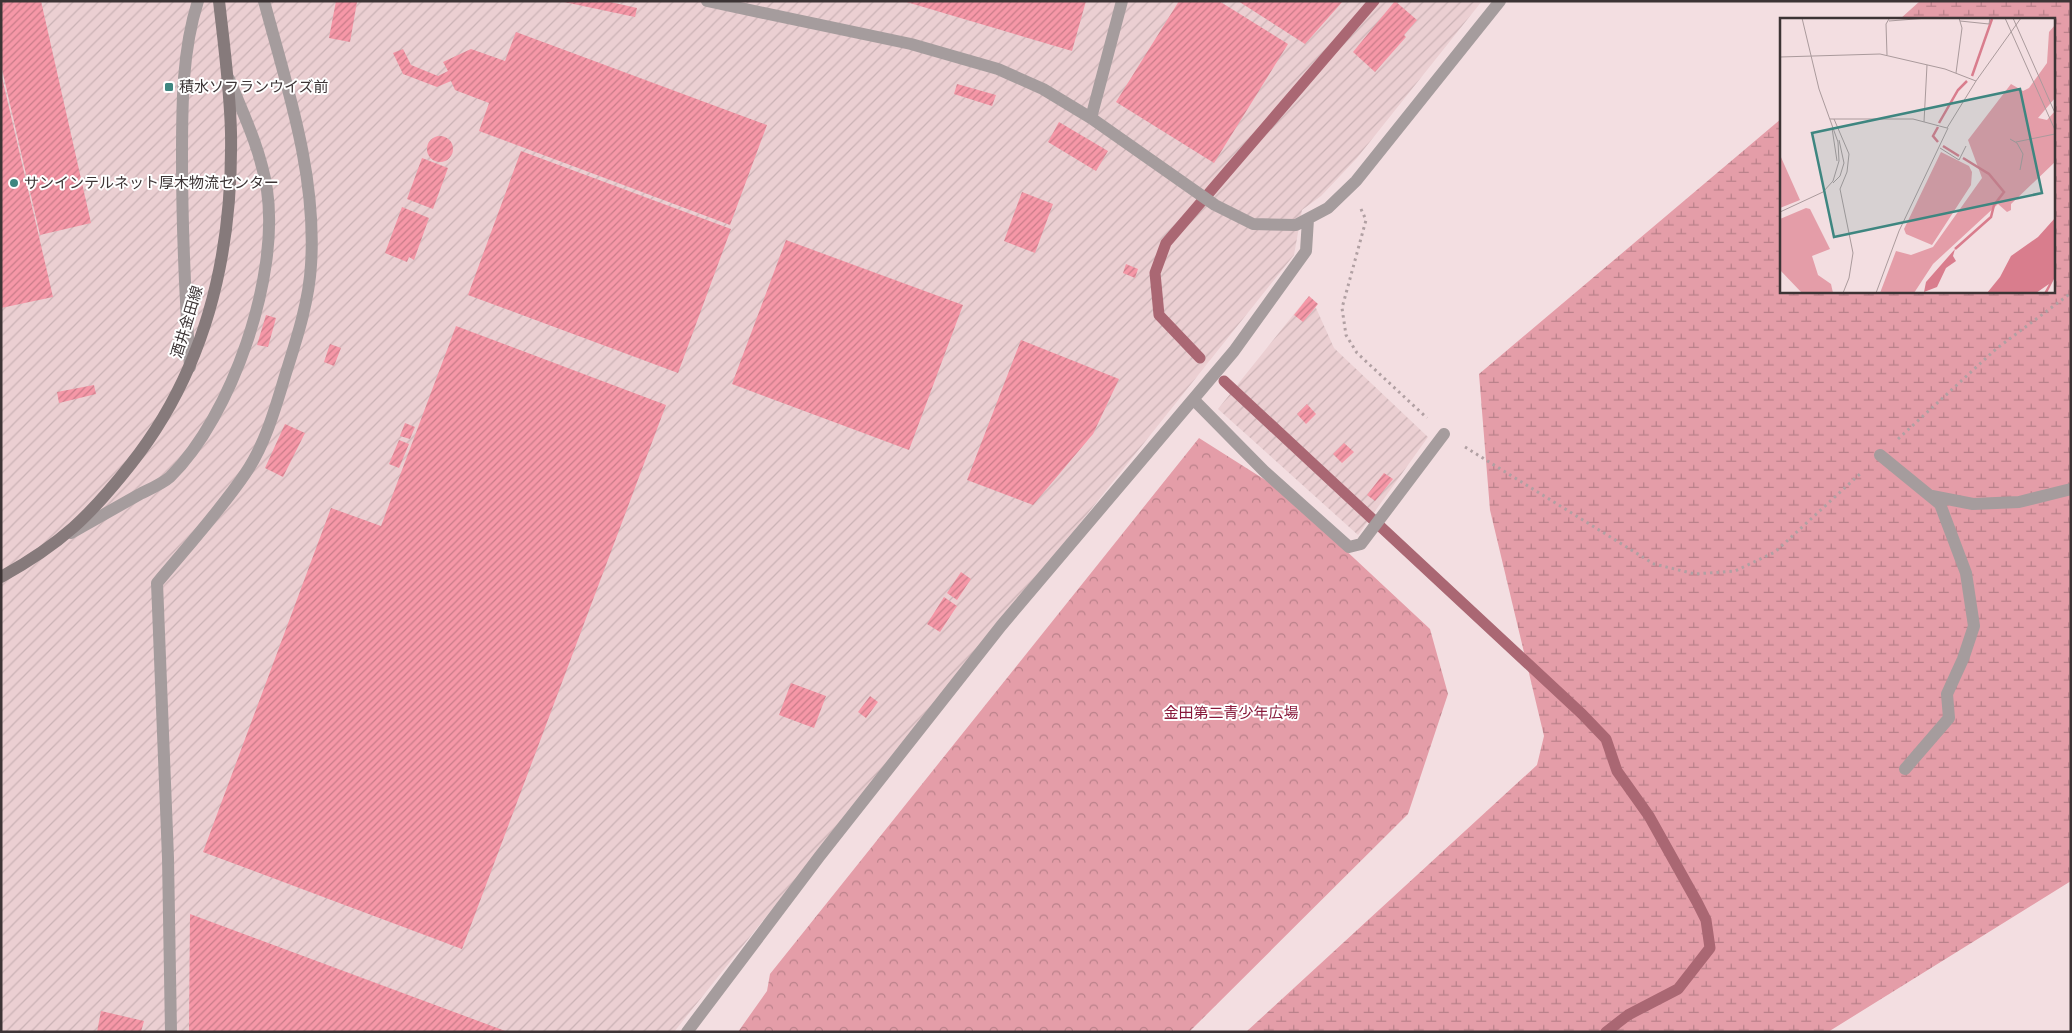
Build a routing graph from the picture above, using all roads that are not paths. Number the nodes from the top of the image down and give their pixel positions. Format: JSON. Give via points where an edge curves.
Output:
{"nodes":[{"id":1,"x":198,"y":1,"type":"edge"},
{"id":2,"x":219,"y":1,"type":"edge"},
{"id":3,"x":264,"y":1,"type":"edge"},
{"id":4,"x":707,"y":1,"type":"edge"},
{"id":5,"x":1122,"y":1,"type":"edge"},
{"id":6,"x":1500,"y":1,"type":"edge"},
{"id":7,"x":226,"y":72,"type":"junction"},
{"id":8,"x":1090,"y":118,"type":"junction"},
{"id":9,"x":1308,"y":219,"type":"junction"},
{"id":10,"x":190,"y":369,"type":"junction"},
{"id":11,"x":1194,"y":400,"type":"junction"},
{"id":12,"x":1444,"y":434,"type":"road end"},
{"id":13,"x":1880,"y":455,"type":"road end"},
{"id":14,"x":2071,"y":489,"type":"edge"},
{"id":15,"x":1930,"y":496,"type":"junction"},
{"id":16,"x":67,"y":535,"type":"junction"},
{"id":17,"x":1,"y":577,"type":"edge"},
{"id":18,"x":1905,"y":770,"type":"dead end"},
{"id":19,"x":171,"y":1032,"type":"edge"},
{"id":20,"x":687,"y":1032,"type":"edge"}],
"edges":[{"from":1,"to":10,"type":"street","via":[[192,22],[182,102],[183,277]]},
{"from":2,"to":7,"type":"main road","name":"酒井金田線"},
{"from":3,"to":19,"type":"street","via":[[310,186],[311,267],[289,363],[265,436],[246,473],[157,583]]},
{"from":4,"to":8,"type":"street","via":[[911,44],[998,69],[1043,89]]},
{"from":5,"to":8,"type":"street"},
{"from":6,"to":9,"type":"street","via":[[1353,185],[1328,208]]},
{"from":7,"to":10,"type":"main road","name":"酒井金田線","via":[[231,132],[227,227],[208,318]]},
{"from":7,"to":16,"type":"street","via":[[260,156],[267,191],[264,274],[246,344],[220,407],[203,435],[168,478]]},
{"from":8,"to":9,"type":"street","via":[[1215,205],[1253,224],[1296,225]]},
{"from":9,"to":11,"type":"street","via":[[1306,251],[1234,351]]},
{"from":10,"to":16,"type":"main road","name":"酒井金田線","via":[[166,415],[136,458],[100,503]]},
{"from":11,"to":12,"type":"street","via":[[1264,471],[1349,547],[1361,544]]},
{"from":11,"to":20,"type":"street","via":[[995,634],[825,849]]},
{"from":13,"to":15,"type":"street"},
{"from":14,"to":15,"type":"street","via":[[2019,502],[1973,504]]},
{"from":15,"to":18,"type":"street","via":[[1940,504],[1966,572],[1974,626],[1947,694],[1949,718]]},
{"from":16,"to":17,"type":"main road","name":"酒井金田線"}]}
